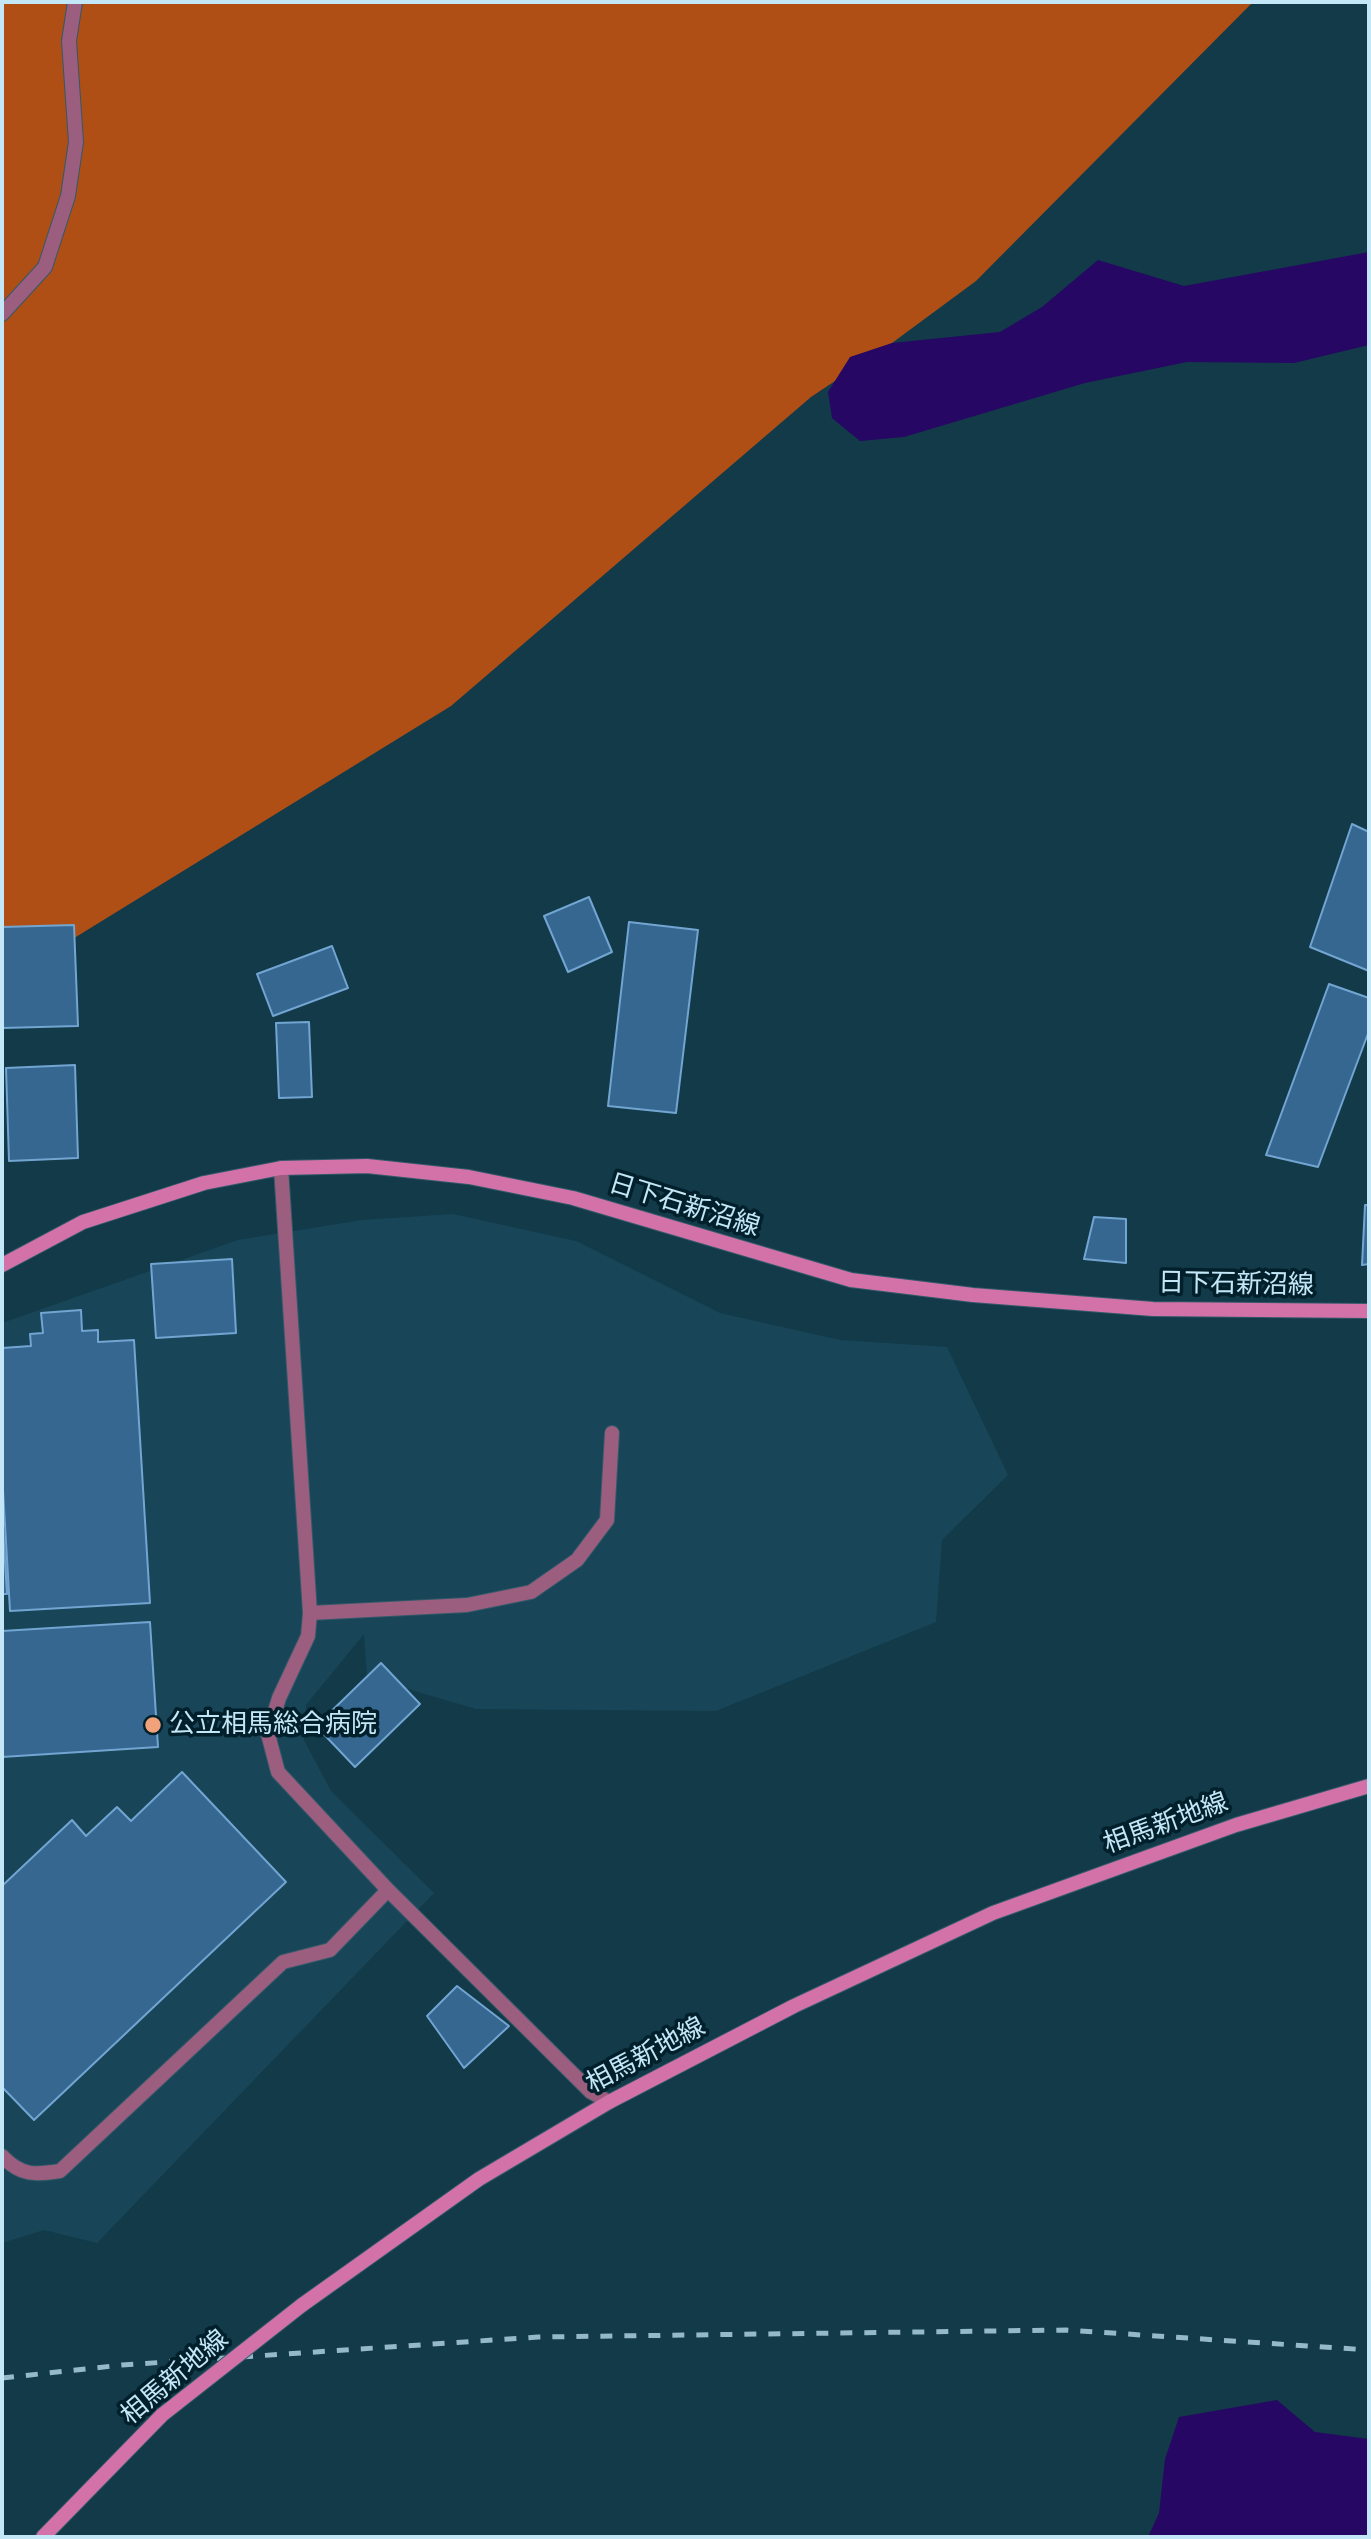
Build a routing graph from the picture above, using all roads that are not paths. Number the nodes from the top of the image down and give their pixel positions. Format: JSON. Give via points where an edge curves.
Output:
{"nodes":[{"id":1,"x":75,"y":2,"type":"edge"},
{"id":2,"x":2,"y":314,"type":"edge"},
{"id":3,"x":281,"y":1168,"type":"junction"},
{"id":4,"x":2,"y":1265,"type":"edge"},
{"id":5,"x":1369,"y":1311,"type":"edge"},
{"id":6,"x":612,"y":1433,"type":"dead end"},
{"id":7,"x":310,"y":1613,"type":"junction"},
{"id":8,"x":1369,"y":1786,"type":"edge"},
{"id":9,"x":388,"y":1890,"type":"junction"},
{"id":10,"x":609,"y":2102,"type":"junction"},
{"id":11,"x":2,"y":2156,"type":"edge"},
{"id":12,"x":43,"y":2537,"type":"edge"}],
"edges":[{"from":1,"to":2,"type":"street","via":[[69,41],[76,142],[68,196],[45,267]]},
{"from":3,"to":4,"type":"main road","name":"日下石新沼線","via":[[204,1183],[83,1222]]},
{"from":3,"to":5,"type":"main road","name":"日下石新沼線","via":[[367,1166],[469,1177],[573,1198],[851,1280],[1153,1309]]},
{"from":3,"to":7,"type":"street"},
{"from":6,"to":7,"type":"street","via":[[607,1520],[577,1560],[531,1592],[467,1605]]},
{"from":7,"to":9,"type":"street","via":[[308,1636],[268,1734],[278,1772]]},
{"from":8,"to":10,"type":"main road","name":"相馬新地線","via":[[1236,1825],[993,1913],[794,2006]]},
{"from":9,"to":10,"type":"street","via":[[591,2092]]},
{"from":9,"to":11,"type":"street","via":[[330,1950],[283,1962],[60,2171],[37,2175],[13,2168]]},
{"from":10,"to":12,"type":"main road","name":"相馬新地線","bridge":true,"via":[[479,2179],[302,2305],[162,2415]]}]}
